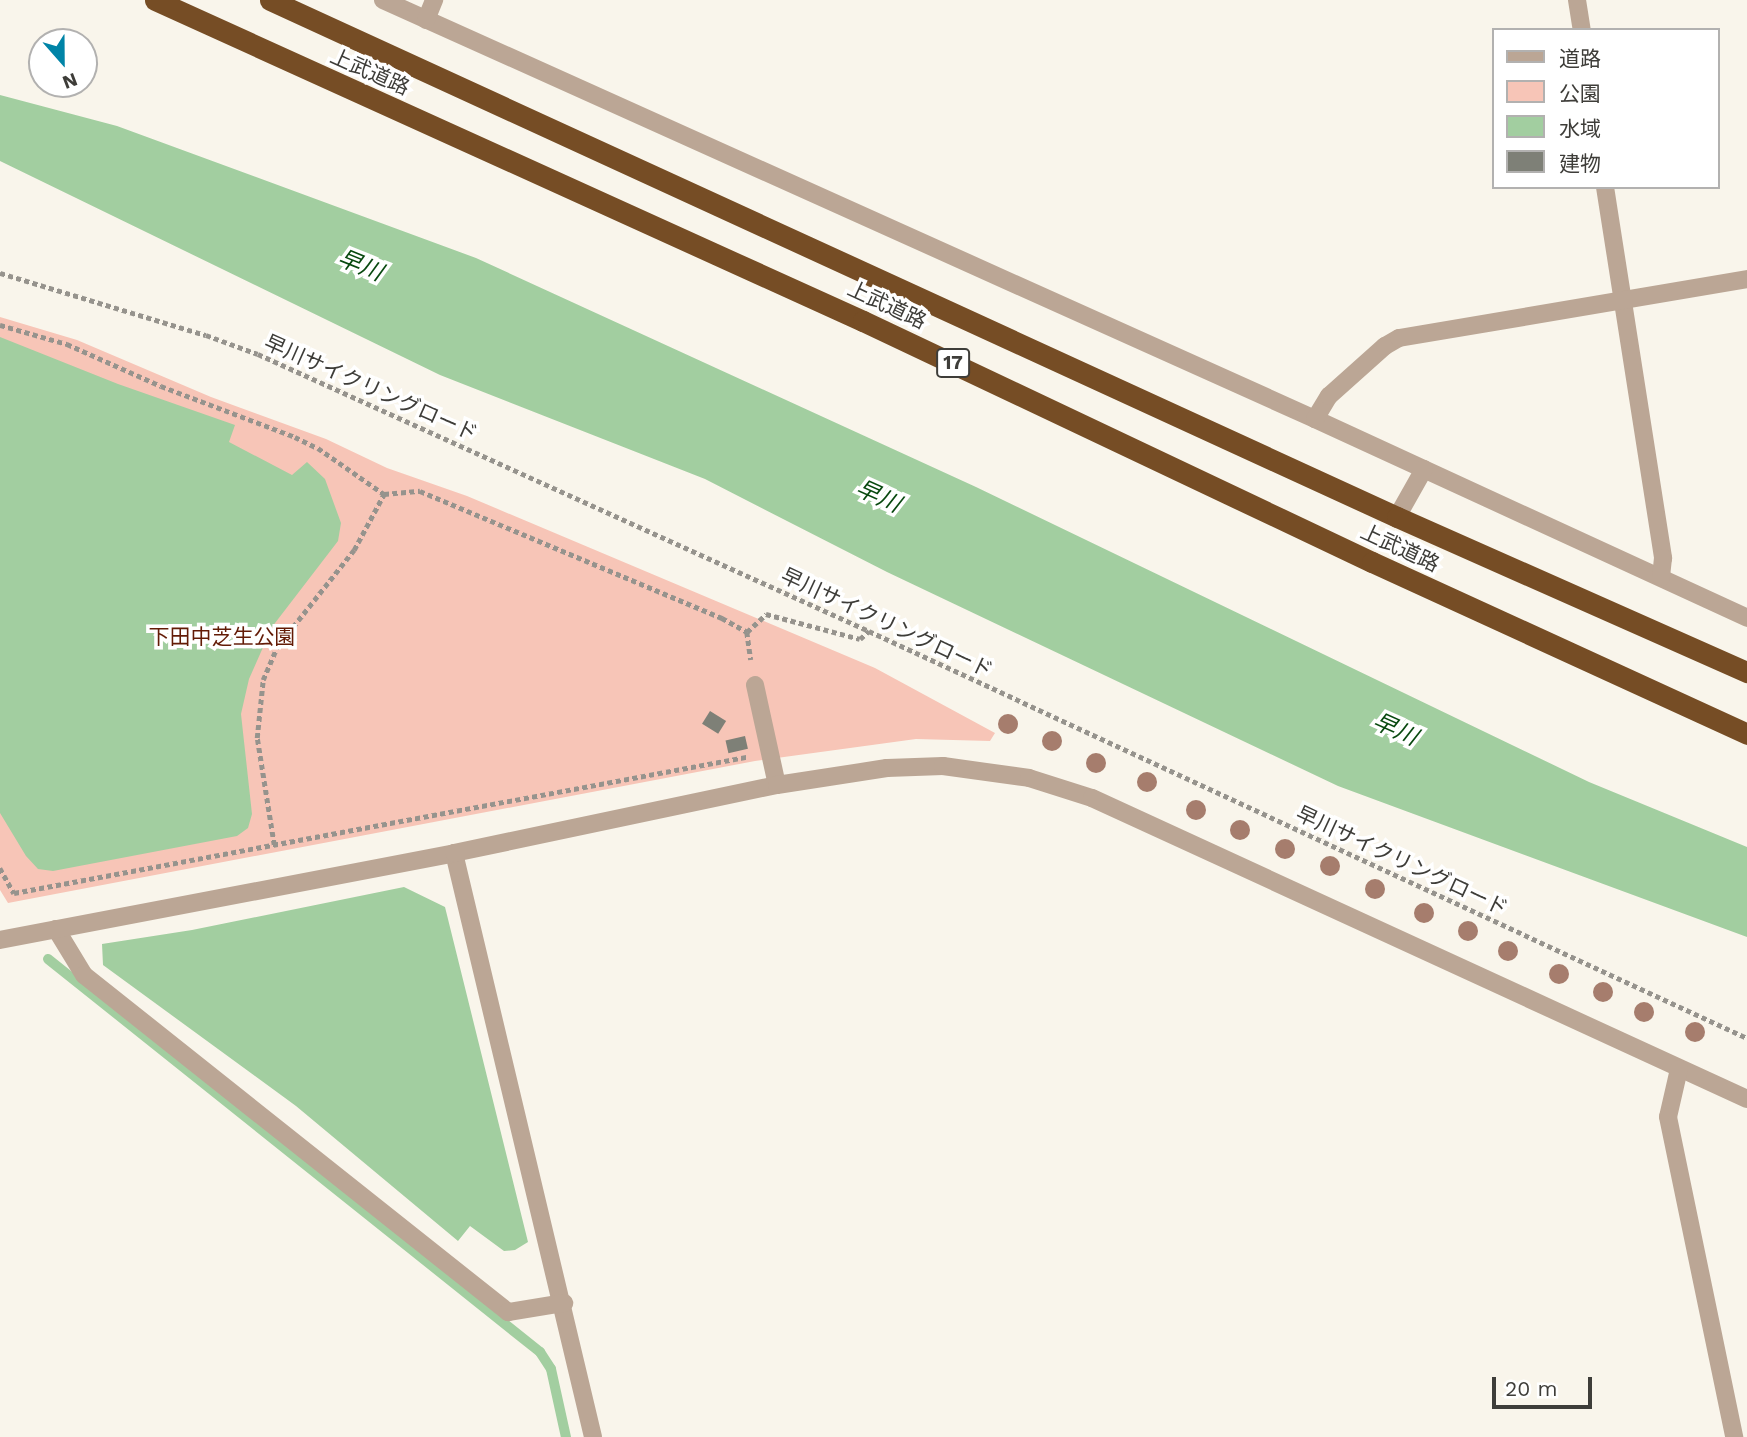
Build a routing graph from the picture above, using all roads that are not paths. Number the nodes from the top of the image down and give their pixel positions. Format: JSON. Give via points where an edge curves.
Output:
{"nodes":[{"id":1,"x":155,"y":0,"type":"edge"},
{"id":2,"x":270,"y":0,"type":"edge"},
{"id":3,"x":383,"y":0,"type":"edge"},
{"id":4,"x":434,"y":0,"type":"edge"},
{"id":5,"x":1577,"y":0,"type":"edge"},
{"id":6,"x":426,"y":20,"type":"junction"},
{"id":7,"x":1582,"y":28,"type":"edge"},
{"id":8,"x":1605,"y":189,"type":"edge"},
{"id":9,"x":1747,"y":279,"type":"edge"},
{"id":10,"x":1622,"y":302,"type":"junction"},
{"id":11,"x":1315,"y":418,"type":"junction"},
{"id":12,"x":1424,"y":469,"type":"junction"},
{"id":13,"x":1397,"y":517,"type":"junction"},
{"id":14,"x":1661,"y":577,"type":"junction"},
{"id":15,"x":1747,"y":618,"type":"edge"},
{"id":16,"x":1747,"y":672,"type":"edge"},
{"id":17,"x":755,"y":685,"type":"road end"},
{"id":18,"x":1747,"y":734,"type":"edge"},
{"id":19,"x":777,"y":785,"type":"junction"},
{"id":20,"x":454,"y":853,"type":"junction"},
{"id":21,"x":56,"y":929,"type":"junction"},
{"id":22,"x":0,"y":940,"type":"edge"},
{"id":23,"x":1679,"y":1069,"type":"junction"},
{"id":24,"x":1747,"y":1100,"type":"edge"},
{"id":25,"x":564,"y":1303,"type":"junction"},
{"id":26,"x":593,"y":1437,"type":"edge"},
{"id":27,"x":1734,"y":1437,"type":"edge"}],
"edges":[{"from":1,"to":18,"type":"highway","name":"上武道路","number":"17","via":[[863,321]]},
{"from":2,"to":13,"type":"highway","name":"上武道路","number":"17"},
{"from":3,"to":6,"type":"street"},
{"from":4,"to":6,"type":"street"},
{"from":5,"to":7,"type":"street"},
{"from":6,"to":11,"type":"street"},
{"from":8,"to":10,"type":"street"},
{"from":9,"to":10,"type":"street"},
{"from":10,"to":11,"type":"street","via":[[1399,338],[1329,396]]},
{"from":10,"to":14,"type":"street","via":[[1663,558]]},
{"from":11,"to":12,"type":"street"},
{"from":12,"to":13,"type":"street"},
{"from":12,"to":14,"type":"street"},
{"from":13,"to":16,"type":"highway","name":"上武道路","number":"17"},
{"from":14,"to":15,"type":"street"},
{"from":17,"to":19,"type":"street"},
{"from":19,"to":20,"type":"street"},
{"from":19,"to":23,"type":"street","via":[[887,768],[943,766],[1029,778],[1092,798]]},
{"from":20,"to":21,"type":"street"},
{"from":20,"to":25,"type":"street"},
{"from":21,"to":22,"type":"street"},
{"from":21,"to":25,"type":"street","via":[[84,975],[508,1312]]},
{"from":23,"to":24,"type":"street"},
{"from":23,"to":27,"type":"street","via":[[1668,1117]]},
{"from":25,"to":26,"type":"street"}]}
